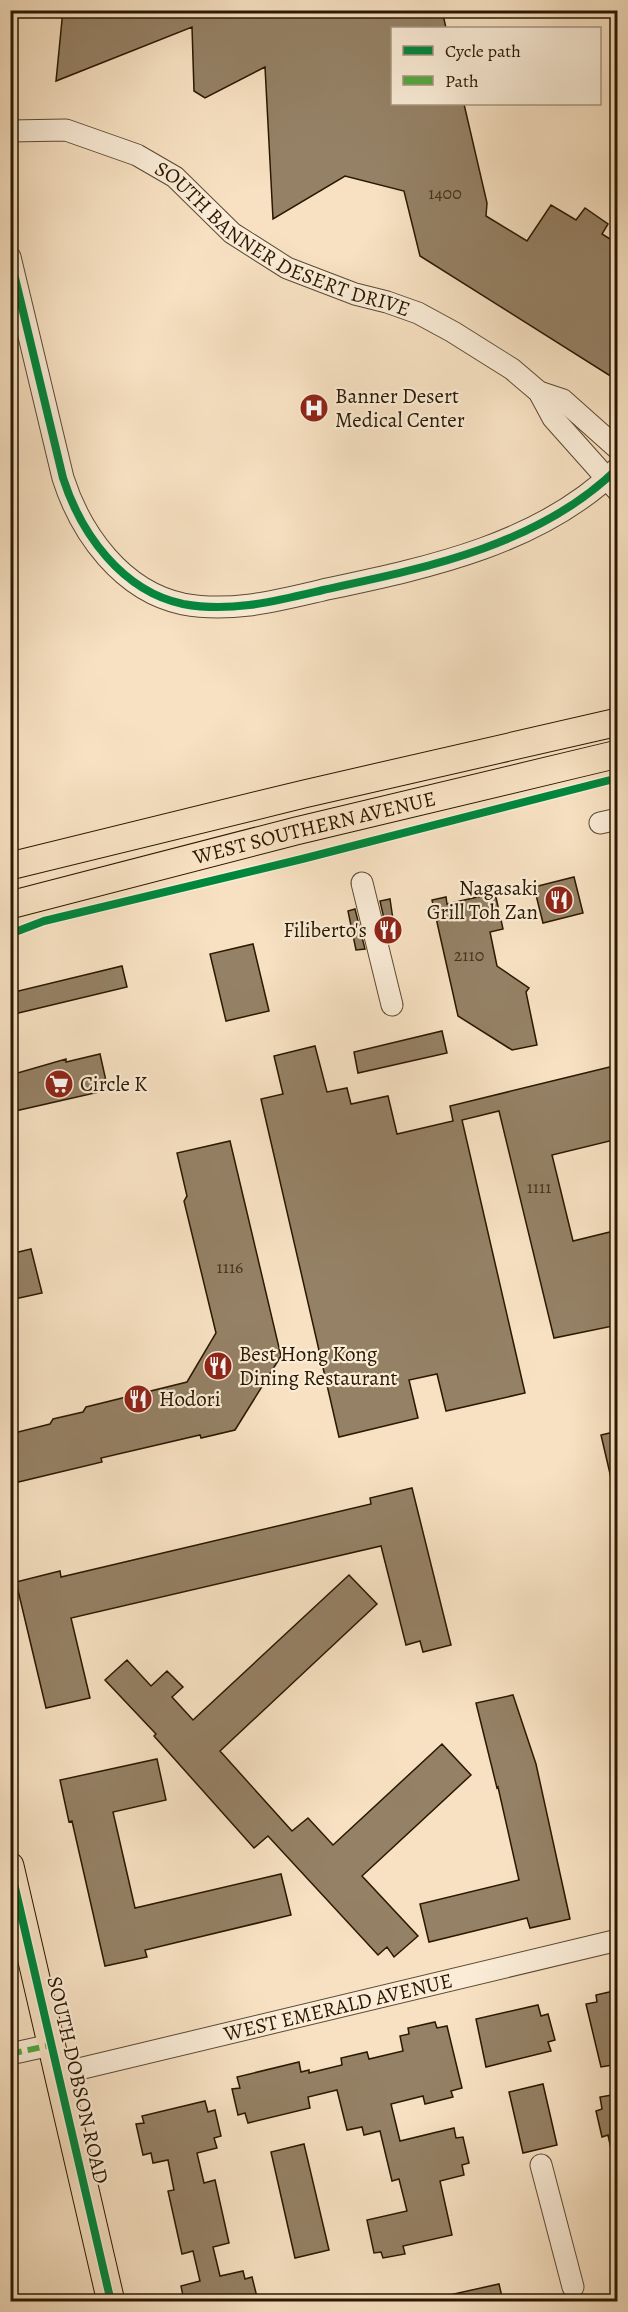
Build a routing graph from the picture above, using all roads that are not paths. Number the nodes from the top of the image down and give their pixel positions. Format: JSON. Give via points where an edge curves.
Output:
{"nodes":[{"id":1,"x":10,"y":131,"type":"edge"},
{"id":2,"x":10,"y":257,"type":"edge"},
{"id":3,"x":539,"y":392,"type":"junction"},
{"id":4,"x":618,"y":448,"type":"edge"},
{"id":5,"x":614,"y":479,"type":"edge"},
{"id":6,"x":618,"y":722,"type":"edge"},
{"id":7,"x":618,"y":754,"type":"edge"},
{"id":8,"x":410,"y":771,"type":"junction"},
{"id":9,"x":304,"y":794,"type":"junction"},
{"id":10,"x":418,"y":802,"type":"junction"},
{"id":11,"x":171,"y":863,"type":"junction"},
{"id":12,"x":10,"y":866,"type":"edge"},
{"id":13,"x":362,"y":883,"type":"dead end"},
{"id":14,"x":10,"y":905,"type":"edge"},
{"id":15,"x":392,"y":1005,"type":"dead end"},
{"id":16,"x":10,"y":1866,"type":"edge"},
{"id":17,"x":618,"y":1940,"type":"edge"},
{"id":18,"x":51,"y":2045,"type":"junction"},
{"id":19,"x":10,"y":2054,"type":"edge"},
{"id":20,"x":58,"y":2074,"type":"junction"},
{"id":21,"x":542,"y":2165,"type":"dead end"},
{"id":22,"x":573,"y":2288,"type":"dead end"},
{"id":23,"x":111,"y":2301,"type":"edge"}],
"edges":[{"from":1,"to":3,"type":"street","name":"SOUTH BANNER DESERT DRIVE","via":[[66,130],[137,155],[175,177],[232,232],[264,256],[355,294],[418,313],[512,369]]},
{"from":2,"to":5,"type":"street","via":[[71,503],[96,545],[115,565],[135,583],[182,603],[230,608],[263,604],[447,561],[481,550],[546,519]]},
{"from":3,"to":4,"type":"street","name":"SOUTH BANNER DESERT DRIVE","via":[[563,400]]},
{"from":3,"to":5,"type":"street","name":"SOUTH BANNER DESERT DRIVE","via":[[553,418]]},
{"from":6,"to":8,"type":"main road","name":"WEST SOUTHERN AVENUE"},
{"from":7,"to":10,"type":"main road","name":"WEST SOUTHERN AVENUE"},
{"from":8,"to":9,"type":"main road","name":"WEST SOUTHERN AVENUE"},
{"from":8,"to":10,"type":"main road"},
{"from":9,"to":11,"type":"main road","via":[[276,817],[183,844],[174,852]]},
{"from":9,"to":12,"type":"main road","name":"WEST SOUTHERN AVENUE"},
{"from":10,"to":11,"type":"main road","name":"WEST SOUTHERN AVENUE"},
{"from":11,"to":14,"type":"main road","name":"WEST SOUTHERN AVENUE"},
{"from":13,"to":15,"type":"street"},
{"from":16,"to":18,"type":"main road","name":"SOUTH DOBSON ROAD"},
{"from":17,"to":20,"type":"street","name":"WEST EMERALD AVENUE"},
{"from":18,"to":19,"type":"street"},
{"from":18,"to":20,"type":"main road","name":"SOUTH DOBSON ROAD"},
{"from":20,"to":23,"type":"main road","name":"SOUTH DOBSON ROAD"},
{"from":21,"to":22,"type":"street"}]}
